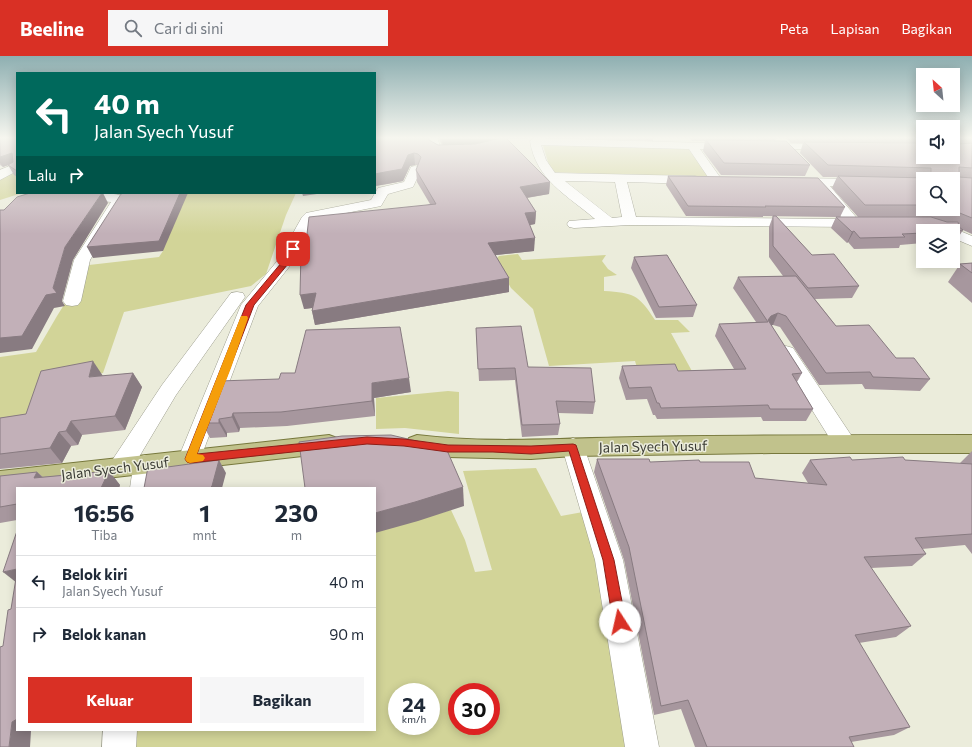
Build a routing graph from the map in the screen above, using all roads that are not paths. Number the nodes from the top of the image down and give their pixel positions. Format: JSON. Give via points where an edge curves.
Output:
{"nodes":[{"id":1,"x":13,"y":169,"type":"edge"},
{"id":2,"x":545,"y":169,"type":"edge"},
{"id":3,"x":709,"y":169,"type":"edge"},
{"id":4,"x":807,"y":169,"type":"edge"},
{"id":5,"x":415,"y":170,"type":"edge"},
{"id":6,"x":0,"y":176,"type":"edge"},
{"id":7,"x":552,"y":177,"type":"junction"},
{"id":8,"x":620,"y":178,"type":"junction"},
{"id":9,"x":716,"y":180,"type":"junction"},
{"id":10,"x":732,"y":180,"type":"edge"},
{"id":11,"x":780,"y":181,"type":"edge"},
{"id":12,"x":820,"y":182,"type":"junction"},
{"id":13,"x":875,"y":183,"type":"edge"},
{"id":14,"x":74,"y":194,"type":"edge"},
{"id":15,"x":134,"y":196,"type":"edge"},
{"id":16,"x":120,"y":199,"type":"junction"},
{"id":17,"x":607,"y":221,"type":"junction"},
{"id":18,"x":630,"y":221,"type":"junction"},
{"id":19,"x":854,"y":223,"type":"junction"},
{"id":20,"x":870,"y":223,"type":"edge"},
{"id":21,"x":574,"y":224,"type":"dead end"},
{"id":22,"x":960,"y":236,"type":"edge"},
{"id":23,"x":972,"y":242,"type":"edge"},
{"id":24,"x":237,"y":297,"type":"dead end"},
{"id":25,"x":72,"y":301,"type":"dead end"},
{"id":26,"x":777,"y":338,"type":"edge"},
{"id":27,"x":351,"y":442,"type":"edge"},
{"id":28,"x":396,"y":442,"type":"edge"},
{"id":29,"x":845,"y":444,"type":"junction"},
{"id":30,"x":972,"y":444,"type":"edge"},
{"id":31,"x":573,"y":447,"type":"junction"},
{"id":32,"x":190,"y":459,"type":"junction"},
{"id":33,"x":145,"y":464,"type":"junction"},
{"id":34,"x":121,"y":466,"type":"junction"},
{"id":35,"x":0,"y":481,"type":"edge"},
{"id":36,"x":142,"y":487,"type":"edge"},
{"id":37,"x":120,"y":731,"type":"edge"},
{"id":38,"x":119,"y":747,"type":"edge"},
{"id":39,"x":642,"y":747,"type":"edge"}],
"edges":[{"from":1,"to":6,"type":"street"},
{"from":2,"to":7,"type":"street"},
{"from":3,"to":9,"type":"street"},
{"from":4,"to":12,"type":"street"},
{"from":5,"to":32,"type":"street","via":[[409,184],[383,191],[376,203],[311,216],[307,220],[285,262],[250,305]]},
{"from":7,"to":8,"type":"street"},
{"from":7,"to":17,"type":"street"},
{"from":8,"to":9,"type":"street"},
{"from":8,"to":18,"type":"street"},
{"from":9,"to":10,"type":"street"},
{"from":11,"to":12,"type":"street"},
{"from":12,"to":13,"type":"street"},
{"from":12,"to":19,"type":"street"},
{"from":14,"to":16,"type":"street"},
{"from":15,"to":16,"type":"street"},
{"from":16,"to":25,"type":"street","via":[[82,260]]},
{"from":17,"to":18,"type":"street"},
{"from":17,"to":21,"type":"street"},
{"from":18,"to":19,"type":"street"},
{"from":19,"to":20,"type":"street"},
{"from":22,"to":23,"type":"street"},
{"from":24,"to":34,"type":"street","via":[[169,390]]},
{"from":26,"to":29,"type":"street"},
{"from":27,"to":32,"type":"main road","name":"Jalan Syech Yusuf"},
{"from":28,"to":31,"type":"main road","name":"Jalan Syech Yusuf","via":[[448,448],[531,450]]},
{"from":29,"to":30,"type":"main road","name":"Jalan Syech Yusuf"},
{"from":29,"to":31,"type":"main road","name":"Jalan Syech Yusuf"},
{"from":31,"to":39,"type":"street","via":[[609,560]]},
{"from":32,"to":33,"type":"main road","name":"Jalan Syech Yusuf"},
{"from":33,"to":34,"type":"main road","name":"Jalan Syech Yusuf"},
{"from":33,"to":36,"type":"street"},
{"from":34,"to":35,"type":"main road","name":"Jalan Syech Yusuf"},
{"from":37,"to":38,"type":"street"}]}
